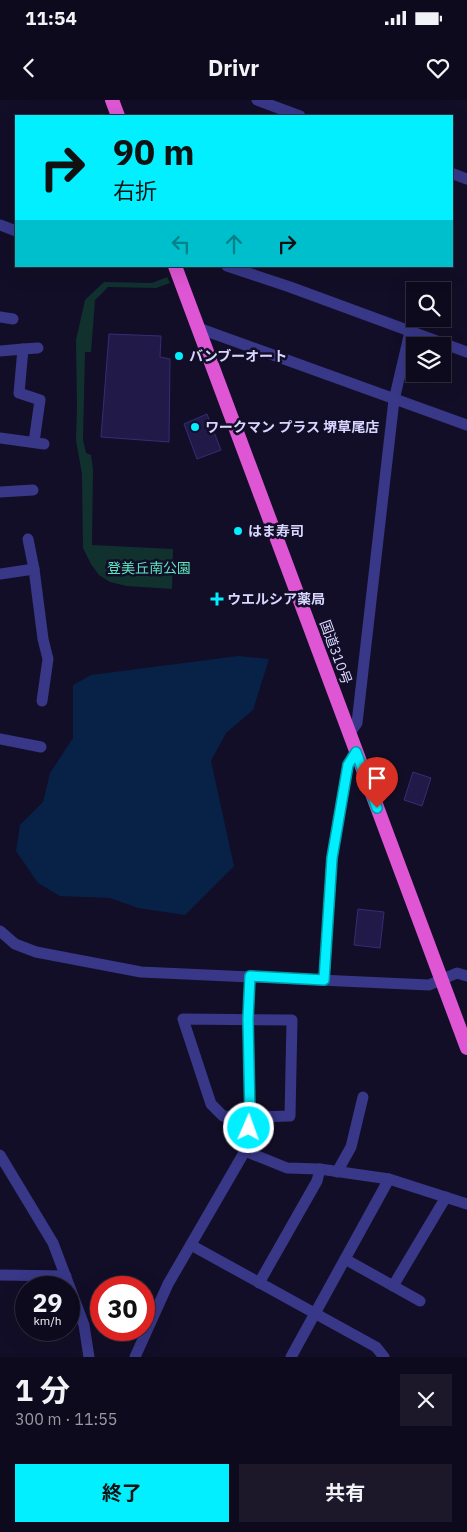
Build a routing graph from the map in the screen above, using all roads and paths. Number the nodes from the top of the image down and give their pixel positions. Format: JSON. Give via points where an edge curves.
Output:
{"nodes":[{"id":1,"x":112,"y":100,"type":"edge"},
{"id":2,"x":262,"y":101,"type":"edge"},
{"id":3,"x":118,"y":115,"type":"edge"},
{"id":4,"x":297,"y":115,"type":"edge"},
{"id":5,"x":453,"y":174,"type":"edge"},
{"id":6,"x":467,"y":179,"type":"edge"},
{"id":7,"x":0,"y":224,"type":"edge"},
{"id":8,"x":15,"y":231,"type":"edge"},
{"id":9,"x":175,"y":267,"type":"edge"},
{"id":10,"x":230,"y":267,"type":"edge"},
{"id":11,"x":0,"y":317,"type":"edge"},
{"id":12,"x":13,"y":319,"type":"dead end"},
{"id":13,"x":198,"y":328,"type":"junction"},
{"id":14,"x":410,"y":332,"type":"junction"},
{"id":15,"x":38,"y":348,"type":"dead end"},
{"id":16,"x":23,"y":349,"type":"junction"},
{"id":17,"x":0,"y":351,"type":"edge"},
{"id":18,"x":467,"y":352,"type":"edge"},
{"id":19,"x":394,"y":400,"type":"junction"},
{"id":20,"x":467,"y":425,"type":"edge"},
{"id":21,"x":0,"y":438,"type":"edge"},
{"id":22,"x":33,"y":490,"type":"dead end"},
{"id":23,"x":0,"y":492,"type":"edge"},
{"id":24,"x":28,"y":539,"type":"dead end"},
{"id":25,"x":34,"y":569,"type":"junction"},
{"id":26,"x":0,"y":574,"type":"edge"},
{"id":27,"x":42,"y":700,"type":"dead end"},
{"id":28,"x":349,"y":734,"type":"junction"},
{"id":29,"x":0,"y":739,"type":"edge"},
{"id":30,"x":41,"y":746,"type":"dead end"},
{"id":31,"x":356,"y":752,"type":"junction"},
{"id":32,"x":0,"y":931,"type":"edge"},
{"id":33,"x":250,"y":976,"type":"junction"},
{"id":34,"x":467,"y":976,"type":"edge"},
{"id":35,"x":442,"y":979,"type":"junction"},
{"id":36,"x":324,"y":980,"type":"junction"},
{"id":37,"x":248,"y":1019,"type":"junction"},
{"id":38,"x":467,"y":1048,"type":"edge"},
{"id":39,"x":363,"y":1097,"type":"dead end"},
{"id":40,"x":250,"y":1117,"type":"junction"},
{"id":41,"x":245,"y":1151,"type":"junction"},
{"id":42,"x":0,"y":1156,"type":"edge"},
{"id":43,"x":320,"y":1169,"type":"junction"},
{"id":44,"x":336,"y":1172,"type":"junction"},
{"id":45,"x":389,"y":1179,"type":"junction"},
{"id":46,"x":446,"y":1197,"type":"junction"},
{"id":47,"x":467,"y":1204,"type":"edge"},
{"id":48,"x":191,"y":1245,"type":"junction"},
{"id":49,"x":345,"y":1259,"type":"junction"},
{"id":50,"x":0,"y":1275,"type":"edge"},
{"id":51,"x":66,"y":1276,"type":"joint"},
{"id":52,"x":259,"y":1283,"type":"junction"},
{"id":53,"x":393,"y":1286,"type":"junction"},
{"id":54,"x":420,"y":1301,"type":"dead end"},
{"id":55,"x":80,"y":1314,"type":"edge"},
{"id":56,"x":314,"y":1314,"type":"junction"},
{"id":57,"x":89,"y":1357,"type":"edge"},
{"id":58,"x":135,"y":1357,"type":"edge"},
{"id":59,"x":291,"y":1357,"type":"edge"},
{"id":60,"x":384,"y":1357,"type":"edge"}],
"edges":[{"from":1,"to":3,"type":"highway"},
{"from":2,"to":4,"type":"street"},
{"from":5,"to":6,"type":"street"},
{"from":7,"to":8,"type":"street"},
{"from":9,"to":13,"type":"highway","name":"国道310号"},
{"from":10,"to":14,"type":"street"},
{"from":11,"to":12,"type":"street"},
{"from":13,"to":19,"type":"street"},
{"from":13,"to":28,"type":"highway","name":"国道310号"},
{"from":14,"to":18,"type":"street"},
{"from":14,"to":19,"type":"street"},
{"from":15,"to":16,"type":"street"},
{"from":16,"to":17,"type":"street"},
{"from":16,"to":21,"type":"street","via":[[19,393],[40,400],[39,443]]},
{"from":19,"to":20,"type":"street"},
{"from":19,"to":28,"type":"street","via":[[357,722]]},
{"from":22,"to":23,"type":"street"},
{"from":24,"to":25,"type":"street"},
{"from":25,"to":26,"type":"street"},
{"from":25,"to":27,"type":"street","via":[[48,659]]},
{"from":28,"to":31,"type":"highway","name":"国道310号"},
{"from":29,"to":30,"type":"street"},
{"from":31,"to":35,"type":"highway","name":"国道310号"},
{"from":31,"to":36,"type":"street","via":[[348,765],[332,858]]},
{"from":32,"to":33,"type":"street","via":[[15,944],[36,952],[141,972]]},
{"from":33,"to":36,"type":"street"},
{"from":33,"to":37,"type":"street"},
{"from":34,"to":35,"type":"street","via":[[457,973]]},
{"from":35,"to":36,"type":"street","via":[[429,985]]},
{"from":35,"to":38,"type":"highway","name":"国道310号"},
{"from":37,"to":40,"type":"street"},
{"from":37,"to":40,"type":"street","via":[[292,1020],[290,1116]]},
{"from":37,"to":40,"type":"street","via":[[183,1019],[210,1104],[223,1116]]},
{"from":39,"to":44,"type":"street","via":[[351,1148]]},
{"from":40,"to":41,"type":"street"},
{"from":41,"to":43,"type":"street","via":[[287,1168]]},
{"from":41,"to":48,"type":"street"},
{"from":42,"to":51,"type":"street","via":[[53,1243]]},
{"from":43,"to":44,"type":"street"},
{"from":43,"to":52,"type":"street"},
{"from":44,"to":45,"type":"street"},
{"from":45,"to":46,"type":"street"},
{"from":45,"to":49,"type":"street"},
{"from":46,"to":47,"type":"street"},
{"from":46,"to":53,"type":"street"},
{"from":48,"to":52,"type":"street"},
{"from":48,"to":58,"type":"street","via":[[168,1284]]},
{"from":49,"to":53,"type":"street"},
{"from":49,"to":56,"type":"street"},
{"from":50,"to":51,"type":"street"},
{"from":52,"to":56,"type":"street"},
{"from":53,"to":54,"type":"street"},
{"from":55,"to":57,"type":"street"},
{"from":56,"to":59,"type":"street"},
{"from":56,"to":60,"type":"street","via":[[376,1347]]}]}
